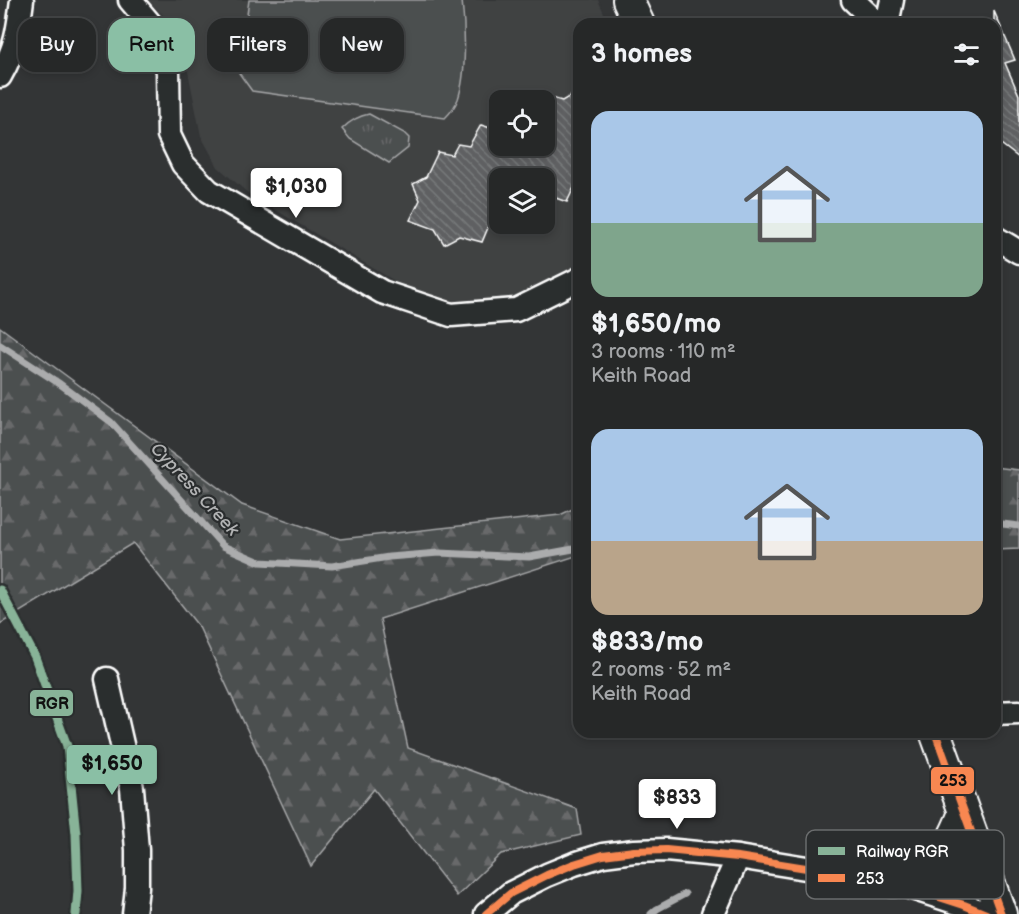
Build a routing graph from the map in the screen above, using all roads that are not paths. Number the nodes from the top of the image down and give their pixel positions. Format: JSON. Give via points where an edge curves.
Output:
{"nodes":[{"id":1,"x":22,"y":0,"type":"edge"},
{"id":2,"x":130,"y":0,"type":"edge"},
{"id":3,"x":628,"y":0,"type":"edge"},
{"id":4,"x":853,"y":0,"type":"edge"},
{"id":5,"x":891,"y":0,"type":"edge"},
{"id":6,"x":636,"y":18,"type":"edge"},
{"id":7,"x":872,"y":18,"type":"edge"},
{"id":8,"x":888,"y":18,"type":"edge"},
{"id":9,"x":0,"y":76,"type":"edge"},
{"id":10,"x":1001,"y":241,"type":"edge"},
{"id":11,"x":1019,"y":252,"type":"edge"},
{"id":12,"x":573,"y":282,"type":"edge"},
{"id":13,"x":107,"y":679,"type":"dead end"},
{"id":14,"x":1001,"y":712,"type":"edge"},
{"id":15,"x":1019,"y":712,"type":"edge"},
{"id":16,"x":937,"y":738,"type":"edge"},
{"id":17,"x":964,"y":813,"type":"junction"},
{"id":18,"x":957,"y":830,"type":"edge"},
{"id":19,"x":970,"y":830,"type":"edge"},
{"id":20,"x":738,"y":857,"type":"junction"},
{"id":21,"x":806,"y":868,"type":"edge"},
{"id":22,"x":945,"y":899,"type":"edge"},
{"id":23,"x":996,"y":899,"type":"edge"},
{"id":24,"x":134,"y":914,"type":"edge"},
{"id":25,"x":486,"y":914,"type":"edge"},
{"id":26,"x":713,"y":914,"type":"edge"},
{"id":27,"x":986,"y":914,"type":"edge"},
{"id":28,"x":1001,"y":914,"type":"edge"}],
"edges":[{"from":1,"to":9,"type":"street","via":[[11,57]]},
{"from":2,"to":12,"type":"street","via":[[153,27],[168,71],[169,135],[183,164],[209,190],[382,292],[451,315],[516,310]]},
{"from":3,"to":6,"type":"main road"},
{"from":4,"to":7,"type":"street"},
{"from":5,"to":8,"type":"street"},
{"from":10,"to":11,"type":"street"},
{"from":13,"to":24,"type":"street","via":[[132,788],[137,850]]},
{"from":14,"to":15,"type":"street"},
{"from":16,"to":17,"type":"main road"},
{"from":17,"to":18,"type":"main road"},
{"from":17,"to":19,"type":"main road"},
{"from":20,"to":21,"type":"street"},
{"from":20,"to":25,"type":"street","via":[[666,850],[603,855],[511,893]]},
{"from":20,"to":26,"type":"street"},
{"from":22,"to":27,"type":"street"},
{"from":23,"to":28,"type":"main road"}]}
